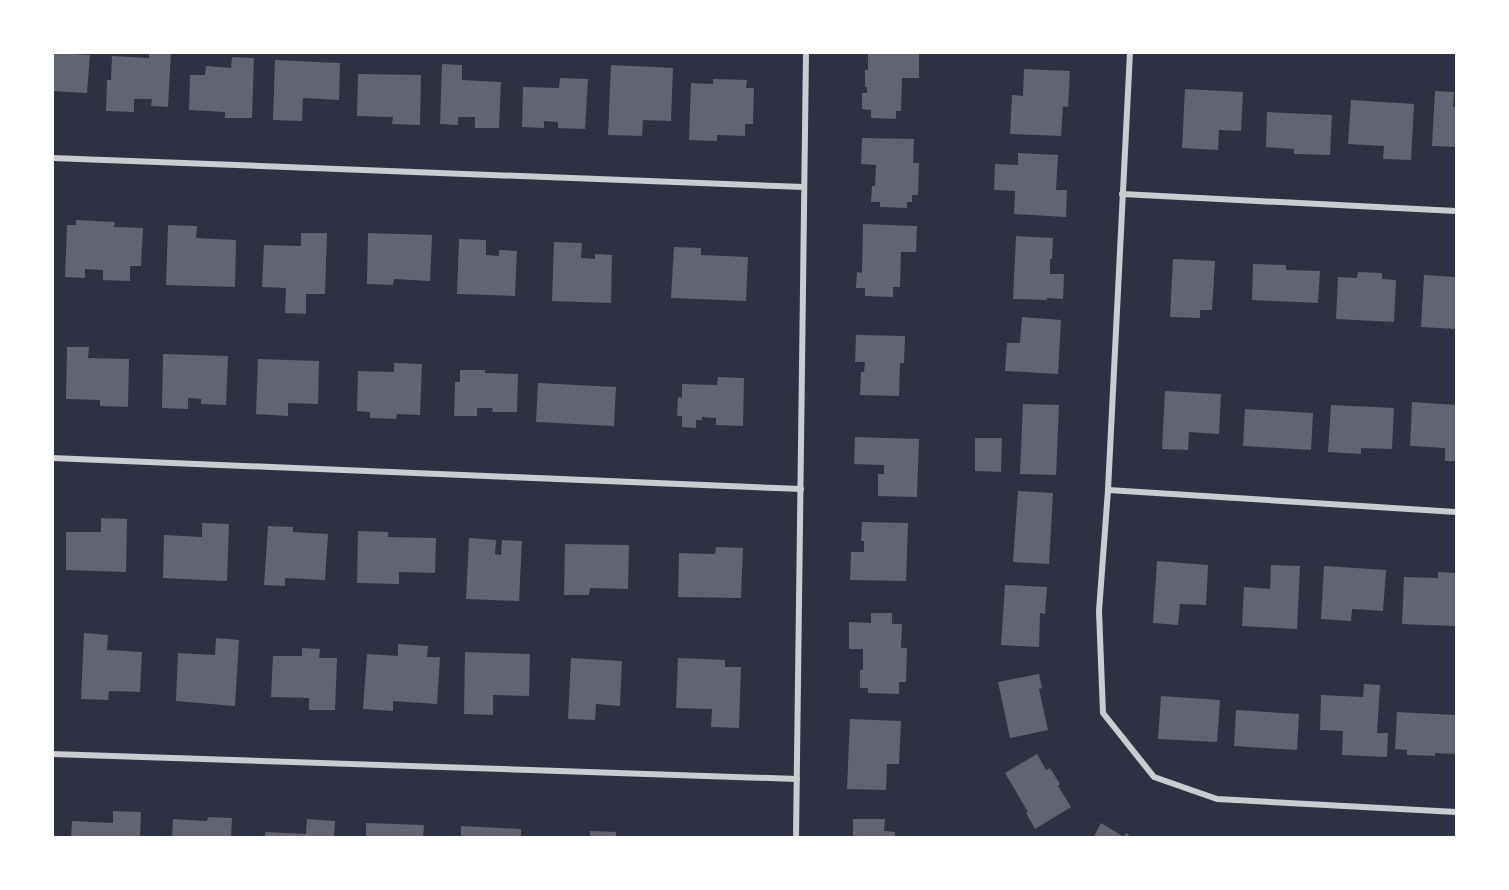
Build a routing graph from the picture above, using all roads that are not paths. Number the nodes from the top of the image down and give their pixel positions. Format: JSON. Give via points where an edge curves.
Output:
{"nodes":[{"id":1,"x":806,"y":52,"type":"edge"},
{"id":2,"x":1130,"y":52,"type":"edge"},
{"id":3,"x":52,"y":158,"type":"edge"},
{"id":4,"x":804,"y":187,"type":"junction"},
{"id":5,"x":1122,"y":194,"type":"junction"},
{"id":6,"x":1456,"y":211,"type":"edge"},
{"id":7,"x":52,"y":458,"type":"edge"},
{"id":8,"x":801,"y":489,"type":"junction"},
{"id":9,"x":1108,"y":490,"type":"junction"},
{"id":10,"x":1456,"y":512,"type":"edge"},
{"id":11,"x":52,"y":754,"type":"edge"},
{"id":12,"x":797,"y":779,"type":"junction"},
{"id":13,"x":1456,"y":812,"type":"edge"},
{"id":14,"x":796,"y":837,"type":"edge"}],
"edges":[{"from":1,"to":4,"type":"street"},
{"from":2,"to":5,"type":"street"},
{"from":3,"to":4,"type":"street"},
{"from":4,"to":8,"type":"street"},
{"from":5,"to":6,"type":"street"},
{"from":5,"to":9,"type":"street"},
{"from":7,"to":8,"type":"street"},
{"from":8,"to":12,"type":"street"},
{"from":9,"to":10,"type":"street"},
{"from":9,"to":13,"type":"street","via":[[1099,611],[1103,713],[1154,777],[1217,799]]},
{"from":11,"to":12,"type":"street"},
{"from":12,"to":14,"type":"street"}]}
